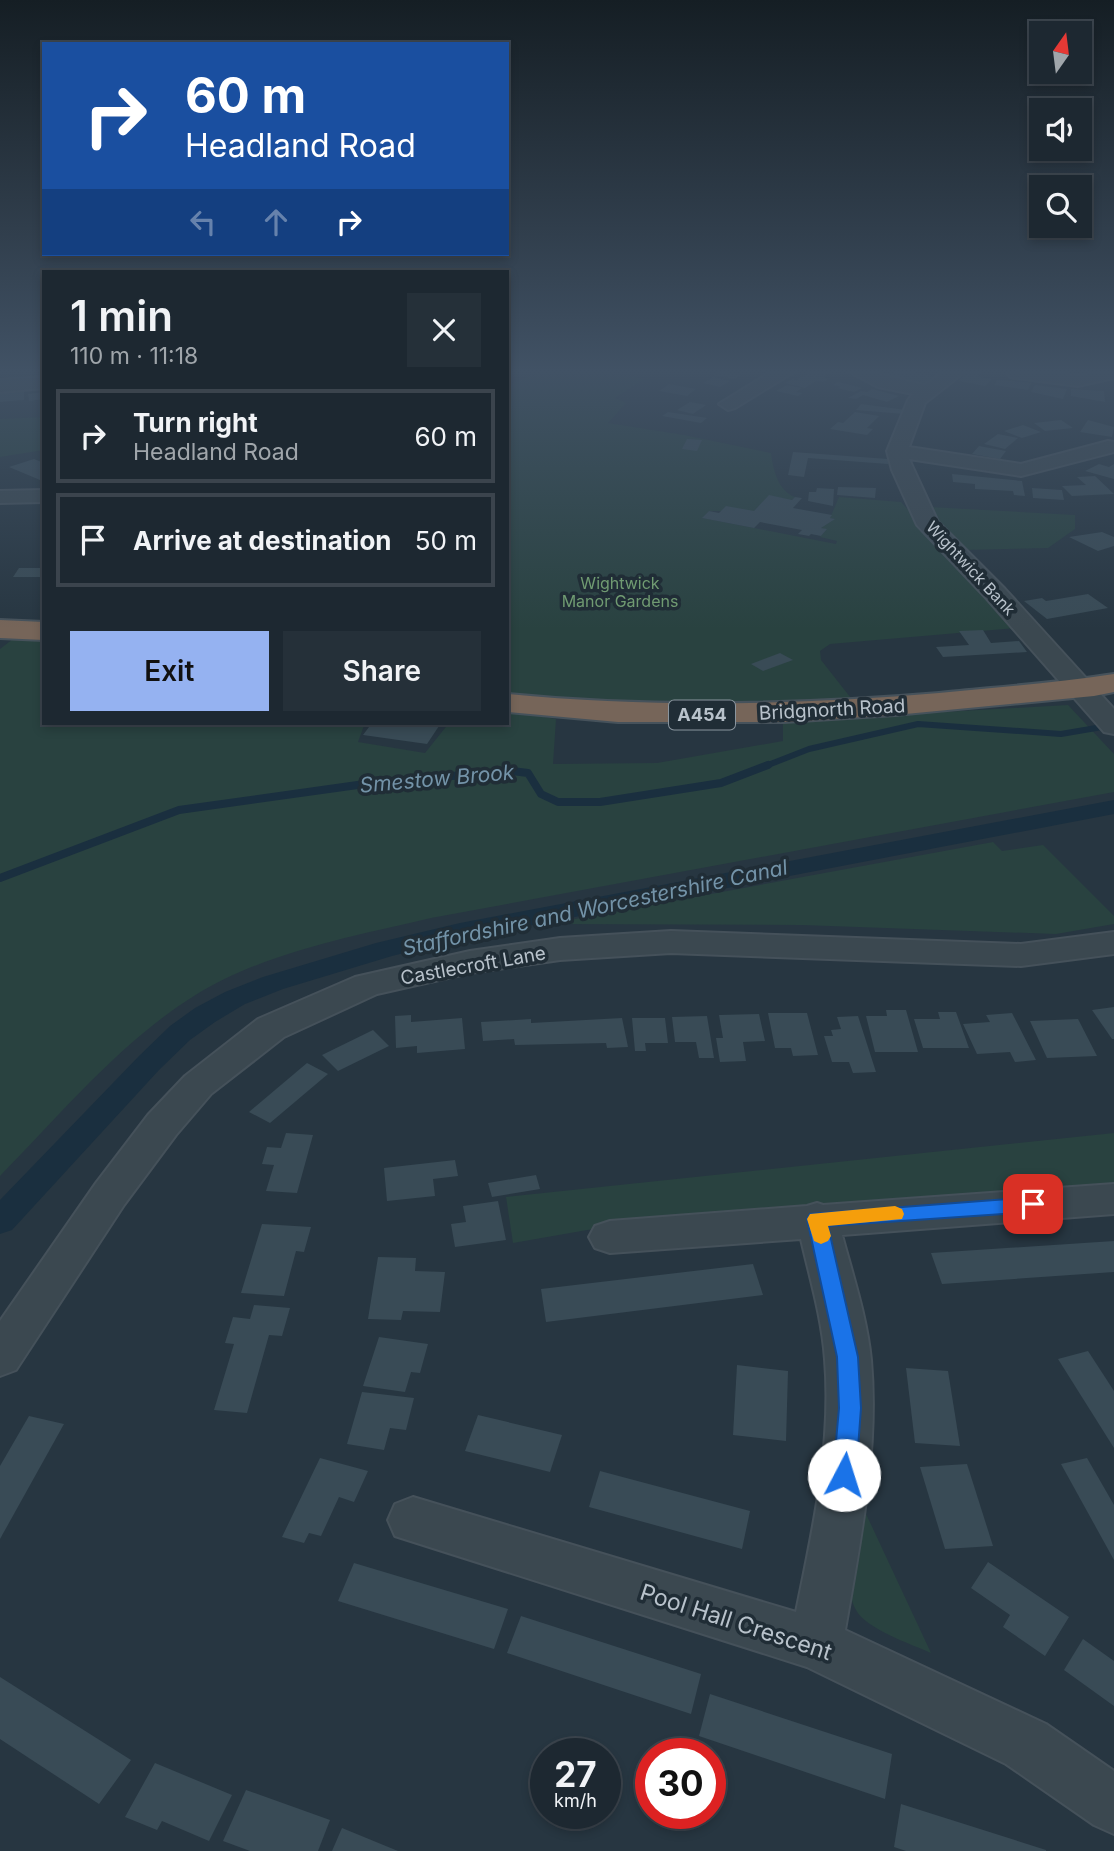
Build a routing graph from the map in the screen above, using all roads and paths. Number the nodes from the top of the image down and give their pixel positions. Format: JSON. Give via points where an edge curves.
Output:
{"nodes":[{"id":1,"x":898,"y":456,"type":"edge"},
{"id":2,"x":932,"y":456,"type":"edge"},
{"id":3,"x":1073,"y":456,"type":"edge"},
{"id":4,"x":42,"y":496,"type":"edge"},
{"id":5,"x":0,"y":497,"type":"edge"},
{"id":6,"x":0,"y":629,"type":"edge"},
{"id":7,"x":42,"y":631,"type":"edge"},
{"id":8,"x":1114,"y":683,"type":"edge"},
{"id":9,"x":1079,"y":689,"type":"junction"},
{"id":10,"x":509,"y":704,"type":"edge"},
{"id":11,"x":1109,"y":721,"type":"edge"},
{"id":12,"x":1114,"y":943,"type":"edge"},
{"id":13,"x":1114,"y":1199,"type":"edge"},
{"id":14,"x":817,"y":1219,"type":"junction"},
{"id":15,"x":610,"y":1237,"type":"dead end"},
{"id":16,"x":0,"y":1357,"type":"edge"},
{"id":17,"x":413,"y":1520,"type":"dead end"},
{"id":18,"x":816,"y":1644,"type":"junction"},
{"id":19,"x":1114,"y":1805,"type":"edge"}],
"edges":[{"from":1,"to":9,"type":"street","name":"Wightwick Bank","via":[[928,525]]},
{"from":2,"to":3,"type":"street","via":[[1021,470]]},
{"from":4,"to":5,"type":"street"},
{"from":6,"to":7,"type":"highway"},
{"from":8,"to":9,"type":"highway","name":"Bridgnorth Road","number":"A454"},
{"from":9,"to":10,"type":"highway","name":"Bridgnorth Road","number":"A454","via":[[896,706],[722,715],[620,714]]},
{"from":9,"to":11,"type":"street","name":"Wightwick Bank"},
{"from":12,"to":16,"type":"street","name":"Castlecroft Lane","via":[[1021,955],[671,942],[560,949],[470,962],[367,985],[271,1028],[198,1085],[110,1194]]},
{"from":13,"to":14,"type":"street"},
{"from":14,"to":15,"type":"street"},
{"from":14,"to":18,"type":"street","via":[[848,1357],[850,1408],[843,1498]]},
{"from":17,"to":18,"type":"street","name":"Pool Hall Crescent"},
{"from":18,"to":19,"type":"street","name":"Pool Hall Crescent","via":[[1026,1744]]}]}
